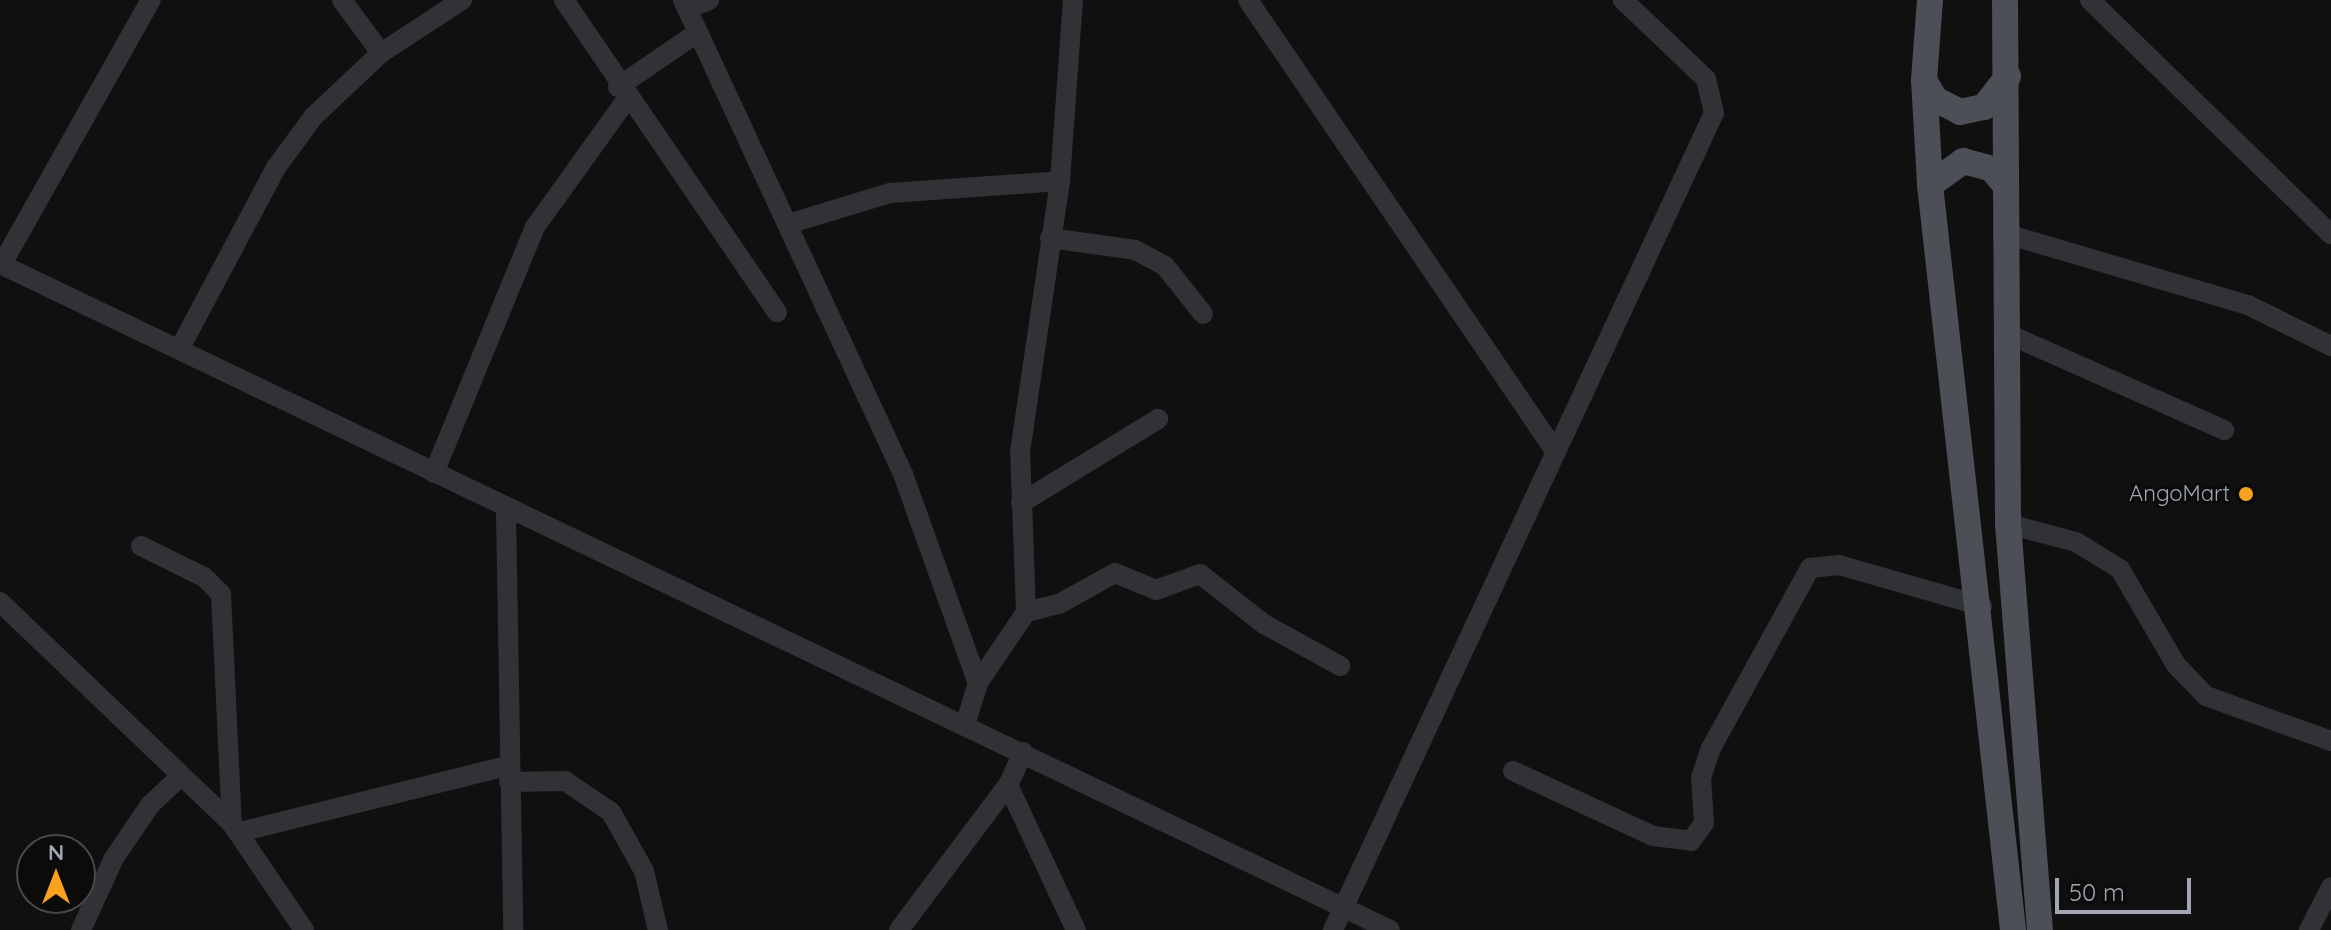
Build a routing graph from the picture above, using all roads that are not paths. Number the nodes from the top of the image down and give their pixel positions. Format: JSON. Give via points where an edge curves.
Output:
{"nodes":[{"id":1,"x":151,"y":0,"type":"edge"},
{"id":2,"x":342,"y":0,"type":"edge"},
{"id":3,"x":462,"y":0,"type":"edge"},
{"id":4,"x":564,"y":0,"type":"edge"},
{"id":5,"x":709,"y":0,"type":"edge"},
{"id":6,"x":1073,"y":0,"type":"edge"},
{"id":7,"x":1248,"y":0,"type":"edge"},
{"id":8,"x":1623,"y":0,"type":"edge"},
{"id":9,"x":1930,"y":0,"type":"edge"},
{"id":10,"x":2005,"y":0,"type":"edge"},
{"id":11,"x":2090,"y":0,"type":"edge"},
{"id":12,"x":685,"y":4,"type":"edge"},
{"id":13,"x":697,"y":33,"type":"junction"},
{"id":14,"x":381,"y":53,"type":"junction"},
{"id":15,"x":2008,"y":76,"type":"junction"},
{"id":16,"x":1924,"y":80,"type":"junction"},
{"id":17,"x":623,"y":93,"type":"junction"},
{"id":18,"x":1060,"y":181,"type":"junction"},
{"id":19,"x":1930,"y":185,"type":"junction"},
{"id":20,"x":2005,"y":185,"type":"junction"},
{"id":21,"x":788,"y":224,"type":"junction"},
{"id":22,"x":2003,"y":233,"type":"junction"},
{"id":23,"x":2331,"y":234,"type":"edge"},
{"id":24,"x":1050,"y":238,"type":"junction"},
{"id":25,"x":1,"y":264,"type":"edge"},
{"id":26,"x":777,"y":312,"type":"dead end"},
{"id":27,"x":1203,"y":314,"type":"dead end"},
{"id":28,"x":2006,"y":333,"type":"junction"},
{"id":29,"x":2331,"y":346,"type":"edge"},
{"id":30,"x":180,"y":348,"type":"junction"},
{"id":31,"x":1158,"y":419,"type":"dead end"},
{"id":32,"x":2224,"y":430,"type":"dead end"},
{"id":33,"x":1553,"y":448,"type":"junction"},
{"id":34,"x":434,"y":473,"type":"junction"},
{"id":35,"x":1021,"y":503,"type":"junction"},
{"id":36,"x":506,"y":512,"type":"junction"},
{"id":37,"x":2008,"y":524,"type":"junction"},
{"id":38,"x":141,"y":546,"type":"dead end"},
{"id":39,"x":0,"y":602,"type":"edge"},
{"id":40,"x":1982,"y":606,"type":"junction"},
{"id":41,"x":1026,"y":612,"type":"junction"},
{"id":42,"x":1340,"y":666,"type":"dead end"},
{"id":43,"x":978,"y":683,"type":"junction"},
{"id":44,"x":966,"y":722,"type":"junction"},
{"id":45,"x":2331,"y":741,"type":"edge"},
{"id":46,"x":1023,"y":752,"type":"junction"},
{"id":47,"x":1513,"y":771,"type":"dead end"},
{"id":48,"x":510,"y":774,"type":"junction"},
{"id":49,"x":180,"y":777,"type":"junction"},
{"id":50,"x":1008,"y":785,"type":"junction"},
{"id":51,"x":236,"y":828,"type":"junction"},
{"id":52,"x":2331,"y":887,"type":"edge"},
{"id":53,"x":1347,"y":911,"type":"junction"},
{"id":54,"x":81,"y":930,"type":"edge"},
{"id":55,"x":304,"y":930,"type":"edge"},
{"id":56,"x":513,"y":930,"type":"edge"},
{"id":57,"x":658,"y":930,"type":"edge"},
{"id":58,"x":899,"y":930,"type":"edge"},
{"id":59,"x":1076,"y":930,"type":"edge"},
{"id":60,"x":1333,"y":930,"type":"edge"},
{"id":61,"x":1390,"y":930,"type":"edge"},
{"id":62,"x":2013,"y":930,"type":"edge"},
{"id":63,"x":2040,"y":930,"type":"edge"},
{"id":64,"x":2309,"y":930,"type":"edge"}],
"edges":[{"from":1,"to":25,"type":"street"},
{"from":2,"to":14,"type":"street"},
{"from":3,"to":14,"type":"street"},
{"from":4,"to":17,"type":"street"},
{"from":5,"to":12,"type":"street"},
{"from":6,"to":18,"type":"street"},
{"from":7,"to":33,"type":"street"},
{"from":8,"to":33,"type":"street","via":[[1706,79],[1714,113]]},
{"from":9,"to":16,"type":"main road"},
{"from":10,"to":15,"type":"main road"},
{"from":11,"to":23,"type":"street"},
{"from":12,"to":13,"type":"street"},
{"from":13,"to":17,"type":"street"},
{"from":13,"to":21,"type":"street"},
{"from":14,"to":30,"type":"street","via":[[294,142]]},
{"from":15,"to":16,"type":"main road","via":[[1984,107],[1960,112],[1935,99]]},
{"from":15,"to":20,"type":"main road"},
{"from":16,"to":19,"type":"main road"},
{"from":17,"to":26,"type":"street"},
{"from":17,"to":34,"type":"street","via":[[535,227]]},
{"from":18,"to":21,"type":"street","via":[[890,193]]},
{"from":18,"to":24,"type":"street"},
{"from":19,"to":20,"type":"main road","via":[[1963,161],[1992,169]]},
{"from":19,"to":40,"type":"main road"},
{"from":20,"to":22,"type":"main road"},
{"from":21,"to":43,"type":"street","via":[[891,445]]},
{"from":22,"to":28,"type":"main road"},
{"from":22,"to":29,"type":"street","via":[[2248,305]]},
{"from":24,"to":27,"type":"street","via":[[1135,250],[1165,266]]},
{"from":24,"to":35,"type":"street","via":[[1025,398]]},
{"from":25,"to":30,"type":"street"},
{"from":28,"to":32,"type":"street"},
{"from":28,"to":37,"type":"main road"},
{"from":30,"to":34,"type":"street"},
{"from":31,"to":35,"type":"street"},
{"from":33,"to":53,"type":"street","via":[[1421,730]]},
{"from":34,"to":36,"type":"street"},
{"from":35,"to":41,"type":"street"},
{"from":36,"to":44,"type":"street"},
{"from":36,"to":48,"type":"street"},
{"from":37,"to":45,"type":"street","via":[[2076,542],[2120,569],[2183,675],[2206,696]]},
{"from":37,"to":63,"type":"main road"},
{"from":38,"to":51,"type":"street","via":[[204,577],[221,594]]},
{"from":39,"to":49,"type":"street"},
{"from":40,"to":47,"type":"street","via":[[1839,565],[1810,568],[1710,750],[1701,778],[1704,823],[1691,841],[1653,836]]},
{"from":40,"to":62,"type":"main road"},
{"from":41,"to":42,"type":"street","via":[[1059,604],[1115,573],[1156,590],[1200,574],[1264,624]]},
{"from":41,"to":43,"type":"street"},
{"from":43,"to":44,"type":"street"},
{"from":44,"to":46,"type":"street"},
{"from":46,"to":50,"type":"street"},
{"from":46,"to":53,"type":"street"},
{"from":48,"to":51,"type":"street"},
{"from":48,"to":56,"type":"street"},
{"from":48,"to":57,"type":"street","via":[[565,781],[611,812],[644,871]]},
{"from":49,"to":51,"type":"street"},
{"from":49,"to":54,"type":"street","via":[[150,805],[114,858]]},
{"from":50,"to":58,"type":"street"},
{"from":50,"to":59,"type":"street"},
{"from":51,"to":55,"type":"street"},
{"from":52,"to":64,"type":"street"},
{"from":53,"to":60,"type":"street"},
{"from":53,"to":61,"type":"street"}]}
